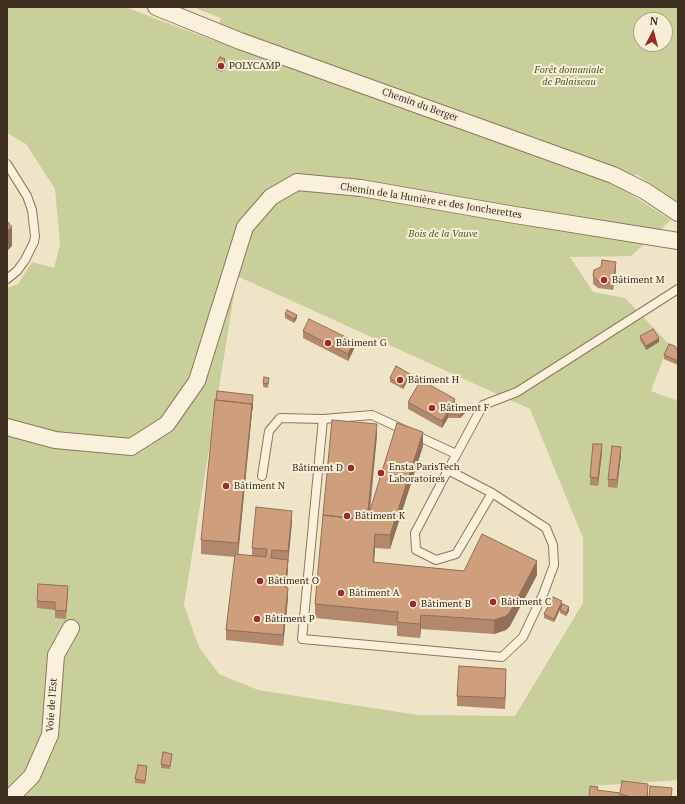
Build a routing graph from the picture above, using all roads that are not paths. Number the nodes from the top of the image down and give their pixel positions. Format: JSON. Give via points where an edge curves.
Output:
{"nodes":[{"id":1,"x":156,"y":7,"type":"edge"},
{"id":2,"x":7,"y":164,"type":"edge"},
{"id":3,"x":678,"y":213,"type":"edge"},
{"id":4,"x":678,"y":241,"type":"edge"},
{"id":5,"x":7,"y":279,"type":"edge"},
{"id":6,"x":678,"y":289,"type":"edge"},
{"id":7,"x":324,"y":419,"type":"junction"},
{"id":8,"x":7,"y":427,"type":"edge"},
{"id":9,"x":456,"y":454,"type":"junction"},
{"id":10,"x":448,"y":470,"type":"junction"},
{"id":11,"x":262,"y":476,"type":"dead end"},
{"id":12,"x":492,"y":493,"type":"junction"},
{"id":13,"x":71,"y":628,"type":"dead end"},
{"id":14,"x":11,"y":797,"type":"edge"}],
"edges":[{"from":1,"to":3,"type":"street","name":"Chemin du Berger","via":[[240,41],[613,175],[646,191]]},
{"from":2,"to":5,"type":"lane","via":[[27,196],[32,210],[35,236],[25,260]]},
{"from":4,"to":8,"type":"street","name":"Chemin de la Hunière et des Joncherettes","via":[[361,188],[297,182],[271,197],[245,227],[197,381],[167,424],[131,447],[55,440]]},
{"from":6,"to":9,"type":"lane","via":[[517,392],[483,405]]},
{"from":7,"to":9,"type":"lane","via":[[372,415]]},
{"from":7,"to":11,"type":"lane","via":[[280,418],[269,431]]},
{"from":7,"to":12,"type":"lane","via":[[302,639],[502,656],[523,636],[544,592],[554,565],[553,545],[546,528]]},
{"from":9,"to":10,"type":"lane"},
{"from":10,"to":12,"type":"lane"},
{"from":10,"to":12,"type":"lane","via":[[415,533],[416,550],[436,560],[456,554]]},
{"from":13,"to":14,"type":"street","name":"Voie de l'Est","via":[[56,655],[50,735],[32,776]]}]}
